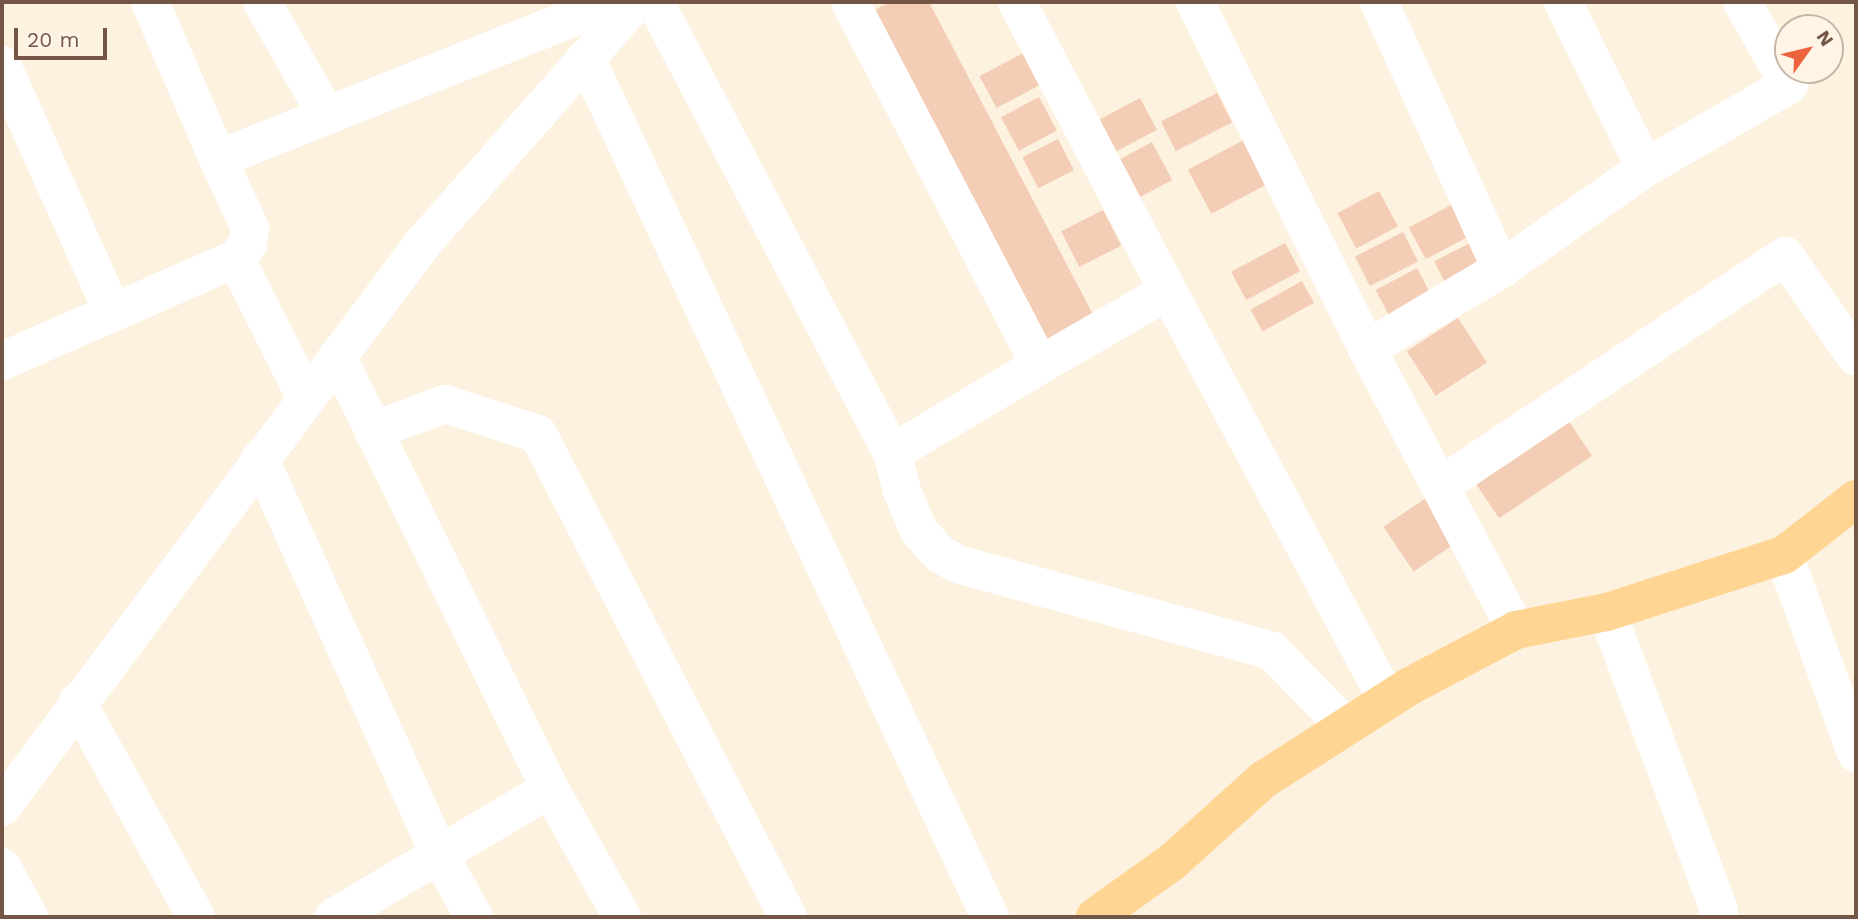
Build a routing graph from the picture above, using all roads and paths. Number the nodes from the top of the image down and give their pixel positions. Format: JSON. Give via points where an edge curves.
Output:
{"nodes":[{"id":1,"x":150,"y":2,"type":"edge"},
{"id":2,"x":262,"y":2,"type":"edge"},
{"id":3,"x":613,"y":2,"type":"edge"},
{"id":4,"x":636,"y":2,"type":"edge"},
{"id":5,"x":655,"y":2,"type":"edge"},
{"id":6,"x":850,"y":2,"type":"edge"},
{"id":7,"x":1017,"y":2,"type":"edge"},
{"id":8,"x":1195,"y":2,"type":"edge"},
{"id":9,"x":1379,"y":2,"type":"edge"},
{"id":10,"x":1563,"y":2,"type":"edge"},
{"id":11,"x":1742,"y":2,"type":"edge"},
{"id":12,"x":586,"y":58,"type":"junction"},
{"id":13,"x":2,"y":65,"type":"edge"},
{"id":14,"x":327,"y":116,"type":"junction"},
{"id":15,"x":218,"y":159,"type":"junction"},
{"id":16,"x":1645,"y":168,"type":"junction"},
{"id":17,"x":236,"y":260,"type":"junction"},
{"id":18,"x":1501,"y":269,"type":"junction"},
{"id":19,"x":1168,"y":291,"type":"junction"},
{"id":20,"x":112,"y":312,"type":"junction"},
{"id":21,"x":1367,"y":349,"type":"junction"},
{"id":22,"x":1856,"y":357,"type":"edge"},
{"id":23,"x":337,"y":358,"type":"junction"},
{"id":24,"x":2,"y":361,"type":"edge"},
{"id":25,"x":1040,"y":365,"type":"junction"},
{"id":26,"x":306,"y":398,"type":"junction"},
{"id":27,"x":373,"y":431,"type":"junction"},
{"id":28,"x":892,"y":453,"type":"junction"},
{"id":29,"x":260,"y":459,"type":"junction"},
{"id":30,"x":1440,"y":486,"type":"junction"},
{"id":31,"x":1856,"y":499,"type":"edge"},
{"id":32,"x":1784,"y":555,"type":"junction"},
{"id":33,"x":1607,"y":612,"type":"junction"},
{"id":34,"x":1516,"y":630,"type":"junction"},
{"id":35,"x":1387,"y":701,"type":"junction"},
{"id":36,"x":77,"y":702,"type":"junction"},
{"id":37,"x":1346,"y":727,"type":"junction"},
{"id":38,"x":1856,"y":753,"type":"edge"},
{"id":39,"x":550,"y":789,"type":"junction"},
{"id":40,"x":2,"y":807,"type":"edge"},
{"id":41,"x":439,"y":854,"type":"junction"},
{"id":42,"x":2,"y":867,"type":"edge"},
{"id":43,"x":29,"y":917,"type":"edge"},
{"id":44,"x":196,"y":917,"type":"edge"},
{"id":45,"x":333,"y":917,"type":"edge"},
{"id":46,"x":474,"y":917,"type":"edge"},
{"id":47,"x":622,"y":917,"type":"edge"},
{"id":48,"x":788,"y":917,"type":"edge"},
{"id":49,"x":990,"y":917,"type":"edge"},
{"id":50,"x":1095,"y":917,"type":"edge"},
{"id":51,"x":1718,"y":917,"type":"edge"}],
"edges":[{"from":1,"to":15,"type":"street"},
{"from":2,"to":14,"type":"street"},
{"from":3,"to":14,"type":"street"},
{"from":4,"to":12,"type":"street"},
{"from":5,"to":28,"type":"street"},
{"from":6,"to":25,"type":"street"},
{"from":7,"to":19,"type":"street"},
{"from":8,"to":21,"type":"street"},
{"from":9,"to":18,"type":"street"},
{"from":10,"to":16,"type":"street"},
{"from":11,"to":16,"type":"street","via":[[1789,85]]},
{"from":12,"to":23,"type":"street","via":[[423,243]]},
{"from":12,"to":49,"type":"street"},
{"from":13,"to":20,"type":"street"},
{"from":14,"to":15,"type":"street"},
{"from":15,"to":17,"type":"street","via":[[250,228],[248,244]]},
{"from":16,"to":18,"type":"street"},
{"from":17,"to":20,"type":"street"},
{"from":17,"to":26,"type":"street"},
{"from":18,"to":21,"type":"street"},
{"from":19,"to":25,"type":"street"},
{"from":19,"to":35,"type":"street"},
{"from":20,"to":24,"type":"street"},
{"from":21,"to":30,"type":"street"},
{"from":22,"to":30,"type":"street","via":[[1785,256]]},
{"from":23,"to":26,"type":"street"},
{"from":23,"to":27,"type":"street"},
{"from":25,"to":28,"type":"street"},
{"from":26,"to":29,"type":"street"},
{"from":27,"to":39,"type":"street"},
{"from":27,"to":48,"type":"street","via":[[445,404],[538,434]]},
{"from":28,"to":37,"type":"street","via":[[919,531],[940,554],[957,564],[1272,651]]},
{"from":29,"to":36,"type":"street"},
{"from":29,"to":41,"type":"street"},
{"from":30,"to":34,"type":"street"},
{"from":31,"to":32,"type":"main road"},
{"from":32,"to":33,"type":"main road"},
{"from":32,"to":38,"type":"street"},
{"from":33,"to":34,"type":"main road"},
{"from":33,"to":51,"type":"street","via":[[1719,909]]},
{"from":34,"to":35,"type":"main road"},
{"from":35,"to":37,"type":"main road"},
{"from":36,"to":40,"type":"street"},
{"from":36,"to":44,"type":"street"},
{"from":37,"to":50,"type":"main road","via":[[1263,780],[1172,862]]},
{"from":39,"to":41,"type":"street"},
{"from":39,"to":47,"type":"street"},
{"from":41,"to":45,"type":"street"},
{"from":41,"to":46,"type":"street"},
{"from":42,"to":43,"type":"street"}]}
